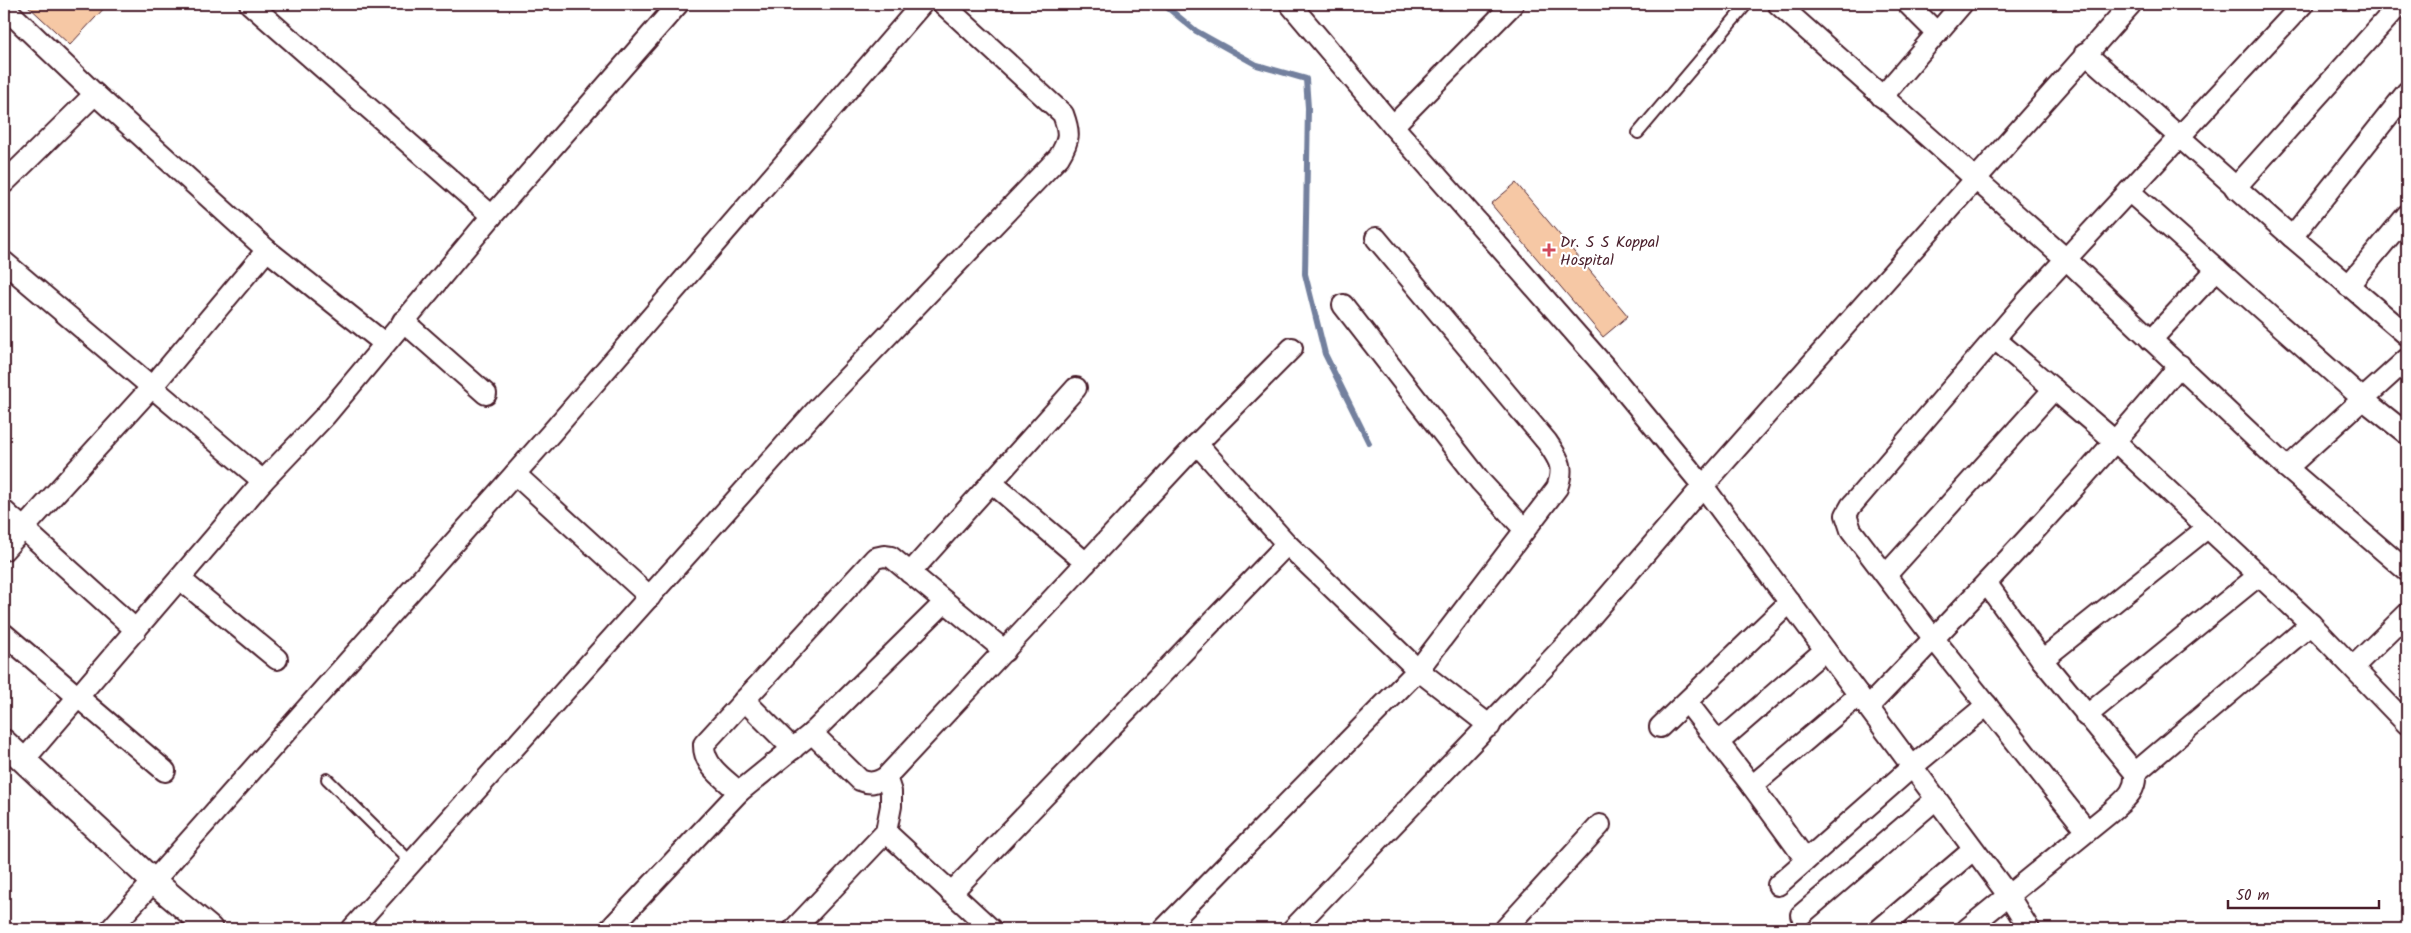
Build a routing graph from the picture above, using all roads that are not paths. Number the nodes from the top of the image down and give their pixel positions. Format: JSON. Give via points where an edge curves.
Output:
{"nodes":[{"id":1,"x":250,"y":4,"type":"edge"},
{"id":2,"x":678,"y":4,"type":"edge"},
{"id":3,"x":922,"y":4,"type":"edge"},
{"id":4,"x":943,"y":4,"type":"edge"},
{"id":5,"x":1290,"y":4,"type":"edge"},
{"id":6,"x":1513,"y":4,"type":"edge"},
{"id":7,"x":1747,"y":4,"type":"edge"},
{"id":8,"x":1778,"y":4,"type":"edge"},
{"id":9,"x":1908,"y":4,"type":"edge"},
{"id":10,"x":1962,"y":4,"type":"edge"},
{"id":11,"x":2131,"y":4,"type":"edge"},
{"id":12,"x":2303,"y":4,"type":"edge"},
{"id":13,"x":2402,"y":4,"type":"edge"},
{"id":14,"x":2407,"y":6,"type":"edge"},
{"id":15,"x":4,"y":7,"type":"edge"},
{"id":16,"x":1937,"y":33,"type":"junction"},
{"id":17,"x":2085,"y":53,"type":"junction"},
{"id":18,"x":2407,"y":92,"type":"edge"},
{"id":19,"x":95,"y":94,"type":"junction"},
{"id":20,"x":1882,"y":97,"type":"junction"},
{"id":21,"x":1393,"y":126,"type":"junction"},
{"id":22,"x":1638,"y":133,"type":"dead end"},
{"id":23,"x":2178,"y":136,"type":"junction"},
{"id":24,"x":1975,"y":179,"type":"junction"},
{"id":25,"x":4,"y":183,"type":"edge"},
{"id":26,"x":2236,"y":188,"type":"junction"},
{"id":27,"x":2128,"y":191,"type":"junction"},
{"id":28,"x":2407,"y":215,"type":"edge"},
{"id":29,"x":492,"y":216,"type":"junction"},
{"id":30,"x":2292,"y":237,"type":"junction"},
{"id":31,"x":1376,"y":238,"type":"dead end"},
{"id":32,"x":267,"y":250,"type":"junction"},
{"id":33,"x":2066,"y":259,"type":"junction"},
{"id":34,"x":4,"y":262,"type":"edge"},
{"id":35,"x":2216,"y":269,"type":"junction"},
{"id":36,"x":2348,"y":286,"type":"junction"},
{"id":37,"x":1343,"y":304,"type":"dead end"},
{"id":38,"x":403,"y":321,"type":"junction"},
{"id":39,"x":2407,"y":335,"type":"edge"},
{"id":40,"x":1995,"y":338,"type":"junction"},
{"id":41,"x":2151,"y":340,"type":"junction"},
{"id":42,"x":384,"y":343,"type":"junction"},
{"id":43,"x":1292,"y":348,"type":"dead end"},
{"id":44,"x":2407,"y":359,"type":"edge"},
{"id":45,"x":2180,"y":365,"type":"junction"},
{"id":46,"x":151,"y":388,"type":"junction"},
{"id":47,"x":1076,"y":388,"type":"dead end"},
{"id":48,"x":2054,"y":389,"type":"junction"},
{"id":49,"x":486,"y":394,"type":"dead end"},
{"id":50,"x":2364,"y":400,"type":"junction"},
{"id":51,"x":2407,"y":434,"type":"edge"},
{"id":52,"x":2116,"y":442,"type":"junction"},
{"id":53,"x":1197,"y":444,"type":"junction"},
{"id":54,"x":2287,"y":468,"type":"junction"},
{"id":55,"x":515,"y":474,"type":"junction"},
{"id":56,"x":263,"y":481,"type":"junction"},
{"id":57,"x":992,"y":482,"type":"junction"},
{"id":58,"x":1703,"y":486,"type":"junction"},
{"id":59,"x":4,"y":511,"type":"edge"},
{"id":60,"x":23,"y":528,"type":"junction"},
{"id":61,"x":2207,"y":528,"type":"junction"},
{"id":62,"x":1524,"y":529,"type":"junction"},
{"id":63,"x":1288,"y":544,"type":"junction"},
{"id":64,"x":4,"y":550,"type":"edge"},
{"id":65,"x":1086,"y":563,"type":"junction"},
{"id":66,"x":2407,"y":571,"type":"edge"},
{"id":67,"x":910,"y":573,"type":"junction"},
{"id":68,"x":1886,"y":575,"type":"junction"},
{"id":69,"x":2258,"y":576,"type":"junction"},
{"id":70,"x":180,"y":578,"type":"junction"},
{"id":71,"x":1987,"y":584,"type":"junction"},
{"id":72,"x":650,"y":597,"type":"junction"},
{"id":73,"x":945,"y":602,"type":"junction"},
{"id":74,"x":1790,"y":602,"type":"junction"},
{"id":75,"x":2407,"y":614,"type":"edge"},
{"id":76,"x":2311,"y":624,"type":"junction"},
{"id":77,"x":136,"y":630,"type":"junction"},
{"id":78,"x":4,"y":634,"type":"edge"},
{"id":79,"x":1934,"y":639,"type":"junction"},
{"id":80,"x":1825,"y":650,"type":"junction"},
{"id":81,"x":1005,"y":652,"type":"junction"},
{"id":82,"x":277,"y":659,"type":"dead end"},
{"id":83,"x":2042,"y":660,"type":"junction"},
{"id":84,"x":2353,"y":667,"type":"junction"},
{"id":85,"x":1418,"y":670,"type":"junction"},
{"id":86,"x":79,"y":696,"type":"junction"},
{"id":87,"x":744,"y":700,"type":"junction"},
{"id":88,"x":1863,"y":701,"type":"junction"},
{"id":89,"x":1687,"y":702,"type":"junction"},
{"id":90,"x":1987,"y":705,"type":"junction"},
{"id":91,"x":2086,"y":716,"type":"junction"},
{"id":92,"x":2407,"y":724,"type":"edge"},
{"id":93,"x":1490,"y":726,"type":"junction"},
{"id":94,"x":1660,"y":727,"type":"dead end"},
{"id":95,"x":812,"y":733,"type":"junction"},
{"id":96,"x":4,"y":742,"type":"edge"},
{"id":97,"x":1719,"y":742,"type":"junction"},
{"id":98,"x":793,"y":749,"type":"junction"},
{"id":99,"x":23,"y":761,"type":"junction"},
{"id":100,"x":1912,"y":767,"type":"junction"},
{"id":101,"x":164,"y":771,"type":"dead end"},
{"id":102,"x":2134,"y":773,"type":"junction"},
{"id":103,"x":886,"y":777,"type":"junction"},
{"id":104,"x":327,"y":779,"type":"dead end"},
{"id":105,"x":1752,"y":786,"type":"junction"},
{"id":106,"x":739,"y":792,"type":"junction"},
{"id":107,"x":1936,"y":799,"type":"junction"},
{"id":108,"x":1600,"y":825,"type":"dead end"},
{"id":109,"x":2087,"y":831,"type":"junction"},
{"id":110,"x":886,"y":832,"type":"junction"},
{"id":111,"x":1973,"y":850,"type":"junction"},
{"id":112,"x":1806,"y":860,"type":"junction"},
{"id":113,"x":412,"y":863,"type":"junction"},
{"id":114,"x":154,"y":882,"type":"junction"},
{"id":115,"x":1778,"y":885,"type":"dead end"},
{"id":116,"x":951,"y":893,"type":"junction"},
{"id":117,"x":2008,"y":896,"type":"junction"},
{"id":118,"x":1801,"y":915,"type":"dead end"},
{"id":119,"x":111,"y":929,"type":"edge"},
{"id":120,"x":210,"y":929,"type":"edge"},
{"id":121,"x":352,"y":929,"type":"edge"},
{"id":122,"x":610,"y":929,"type":"edge"},
{"id":123,"x":794,"y":929,"type":"edge"},
{"id":124,"x":991,"y":929,"type":"edge"},
{"id":125,"x":1164,"y":929,"type":"edge"},
{"id":126,"x":1294,"y":929,"type":"edge"},
{"id":127,"x":1505,"y":929,"type":"edge"},
{"id":128,"x":1880,"y":929,"type":"edge"},
{"id":129,"x":1967,"y":929,"type":"edge"},
{"id":130,"x":2029,"y":929,"type":"edge"}],
"edges":[{"from":1,"to":29,"type":"street"},
{"from":2,"to":29,"type":"street"},
{"from":3,"to":55,"type":"street"},
{"from":4,"to":72,"type":"street","via":[[1063,114],[1069,131],[1066,145],[1059,157],[819,407]]},
{"from":5,"to":21,"type":"street"},
{"from":6,"to":21,"type":"street"},
{"from":7,"to":22,"type":"lane"},
{"from":8,"to":20,"type":"street"},
{"from":9,"to":16,"type":"street"},
{"from":10,"to":16,"type":"street"},
{"from":11,"to":17,"type":"street"},
{"from":12,"to":23,"type":"street"},
{"from":13,"to":14,"type":"street"},
{"from":13,"to":26,"type":"street"},
{"from":15,"to":19,"type":"street"},
{"from":16,"to":20,"type":"street"},
{"from":17,"to":23,"type":"street"},
{"from":17,"to":24,"type":"street"},
{"from":18,"to":30,"type":"street"},
{"from":19,"to":25,"type":"street"},
{"from":19,"to":32,"type":"street"},
{"from":20,"to":24,"type":"street"},
{"from":21,"to":58,"type":"street","via":[[1606,367]]},
{"from":23,"to":26,"type":"street"},
{"from":23,"to":27,"type":"street"},
{"from":24,"to":33,"type":"street"},
{"from":24,"to":58,"type":"street"},
{"from":26,"to":30,"type":"street"},
{"from":27,"to":33,"type":"street"},
{"from":27,"to":35,"type":"street"},
{"from":28,"to":36,"type":"street"},
{"from":29,"to":38,"type":"street"},
{"from":30,"to":36,"type":"street"},
{"from":31,"to":62,"type":"street","via":[[1560,461],[1562,474],[1556,488]]},
{"from":32,"to":42,"type":"street"},
{"from":32,"to":46,"type":"street"},
{"from":33,"to":40,"type":"street"},
{"from":33,"to":41,"type":"street"},
{"from":34,"to":46,"type":"street"},
{"from":35,"to":41,"type":"street"},
{"from":35,"to":50,"type":"street"},
{"from":36,"to":39,"type":"street"},
{"from":37,"to":62,"type":"street","via":[[1481,482]]},
{"from":38,"to":42,"type":"street"},
{"from":38,"to":49,"type":"street"},
{"from":40,"to":48,"type":"street"},
{"from":40,"to":68,"type":"street","via":[[1846,515],[1851,530]]},
{"from":41,"to":45,"type":"street"},
{"from":42,"to":56,"type":"street","via":[[325,416]]},
{"from":43,"to":53,"type":"street"},
{"from":44,"to":50,"type":"street"},
{"from":45,"to":52,"type":"street"},
{"from":45,"to":54,"type":"street"},
{"from":46,"to":56,"type":"street"},
{"from":46,"to":60,"type":"street"},
{"from":47,"to":57,"type":"street"},
{"from":48,"to":52,"type":"street"},
{"from":48,"to":68,"type":"street"},
{"from":50,"to":51,"type":"street"},
{"from":50,"to":54,"type":"street"},
{"from":52,"to":61,"type":"street"},
{"from":52,"to":71,"type":"street"},
{"from":53,"to":63,"type":"street"},
{"from":53,"to":65,"type":"street"},
{"from":54,"to":66,"type":"street"},
{"from":55,"to":72,"type":"street"},
{"from":55,"to":114,"type":"street"},
{"from":56,"to":70,"type":"street"},
{"from":57,"to":65,"type":"street"},
{"from":57,"to":67,"type":"street"},
{"from":58,"to":74,"type":"street"},
{"from":58,"to":93,"type":"street","via":[[1576,634]]},
{"from":59,"to":60,"type":"street"},
{"from":60,"to":64,"type":"street"},
{"from":60,"to":77,"type":"street"},
{"from":61,"to":69,"type":"street"},
{"from":61,"to":83,"type":"street"},
{"from":62,"to":85,"type":"street"},
{"from":63,"to":85,"type":"street"},
{"from":63,"to":116,"type":"street"},
{"from":65,"to":81,"type":"street"},
{"from":67,"to":73,"type":"street"},
{"from":67,"to":87,"type":"street","via":[[891,557],[875,558]]},
{"from":68,"to":79,"type":"street"},
{"from":69,"to":76,"type":"street"},
{"from":69,"to":91,"type":"street"},
{"from":70,"to":77,"type":"street"},
{"from":70,"to":82,"type":"street"},
{"from":71,"to":79,"type":"street"},
{"from":71,"to":83,"type":"street"},
{"from":72,"to":113,"type":"street"},
{"from":73,"to":81,"type":"street"},
{"from":73,"to":95,"type":"street"},
{"from":74,"to":80,"type":"street"},
{"from":74,"to":89,"type":"street"},
{"from":75,"to":84,"type":"street"},
{"from":76,"to":84,"type":"street"},
{"from":76,"to":102,"type":"street"},
{"from":77,"to":86,"type":"street"},
{"from":78,"to":86,"type":"street"},
{"from":79,"to":88,"type":"street"},
{"from":79,"to":90,"type":"street"},
{"from":80,"to":88,"type":"street"},
{"from":80,"to":97,"type":"street"},
{"from":81,"to":103,"type":"street"},
{"from":83,"to":91,"type":"street"},
{"from":84,"to":92,"type":"street"},
{"from":85,"to":93,"type":"street"},
{"from":85,"to":125,"type":"street"},
{"from":86,"to":99,"type":"street"},
{"from":86,"to":101,"type":"street"},
{"from":87,"to":98,"type":"street"},
{"from":87,"to":106,"type":"street","via":[[704,744],[708,762]]},
{"from":88,"to":100,"type":"street"},
{"from":88,"to":105,"type":"street"},
{"from":89,"to":94,"type":"street"},
{"from":89,"to":97,"type":"street"},
{"from":90,"to":100,"type":"street"},
{"from":90,"to":109,"type":"street"},
{"from":91,"to":102,"type":"street"},
{"from":93,"to":126,"type":"street"},
{"from":95,"to":98,"type":"street"},
{"from":95,"to":103,"type":"street","via":[[860,780],[877,782]]},
{"from":96,"to":99,"type":"street"},
{"from":97,"to":105,"type":"street"},
{"from":98,"to":106,"type":"street"},
{"from":99,"to":114,"type":"street"},
{"from":100,"to":107,"type":"street"},
{"from":100,"to":112,"type":"street"},
{"from":102,"to":109,"type":"street","via":[[2136,783],[2132,793]]},
{"from":103,"to":110,"type":"street","via":[[891,792]]},
{"from":104,"to":113,"type":"lane"},
{"from":105,"to":112,"type":"street"},
{"from":106,"to":122,"type":"street"},
{"from":107,"to":111,"type":"street"},
{"from":107,"to":118,"type":"street"},
{"from":108,"to":127,"type":"street"},
{"from":109,"to":117,"type":"street"},
{"from":110,"to":116,"type":"street"},
{"from":110,"to":123,"type":"street"},
{"from":111,"to":117,"type":"street"},
{"from":111,"to":128,"type":"street"},
{"from":112,"to":115,"type":"street"},
{"from":113,"to":121,"type":"street"},
{"from":114,"to":119,"type":"street"},
{"from":114,"to":120,"type":"street"},
{"from":116,"to":124,"type":"street"},
{"from":117,"to":129,"type":"street"},
{"from":117,"to":130,"type":"street"}]}
